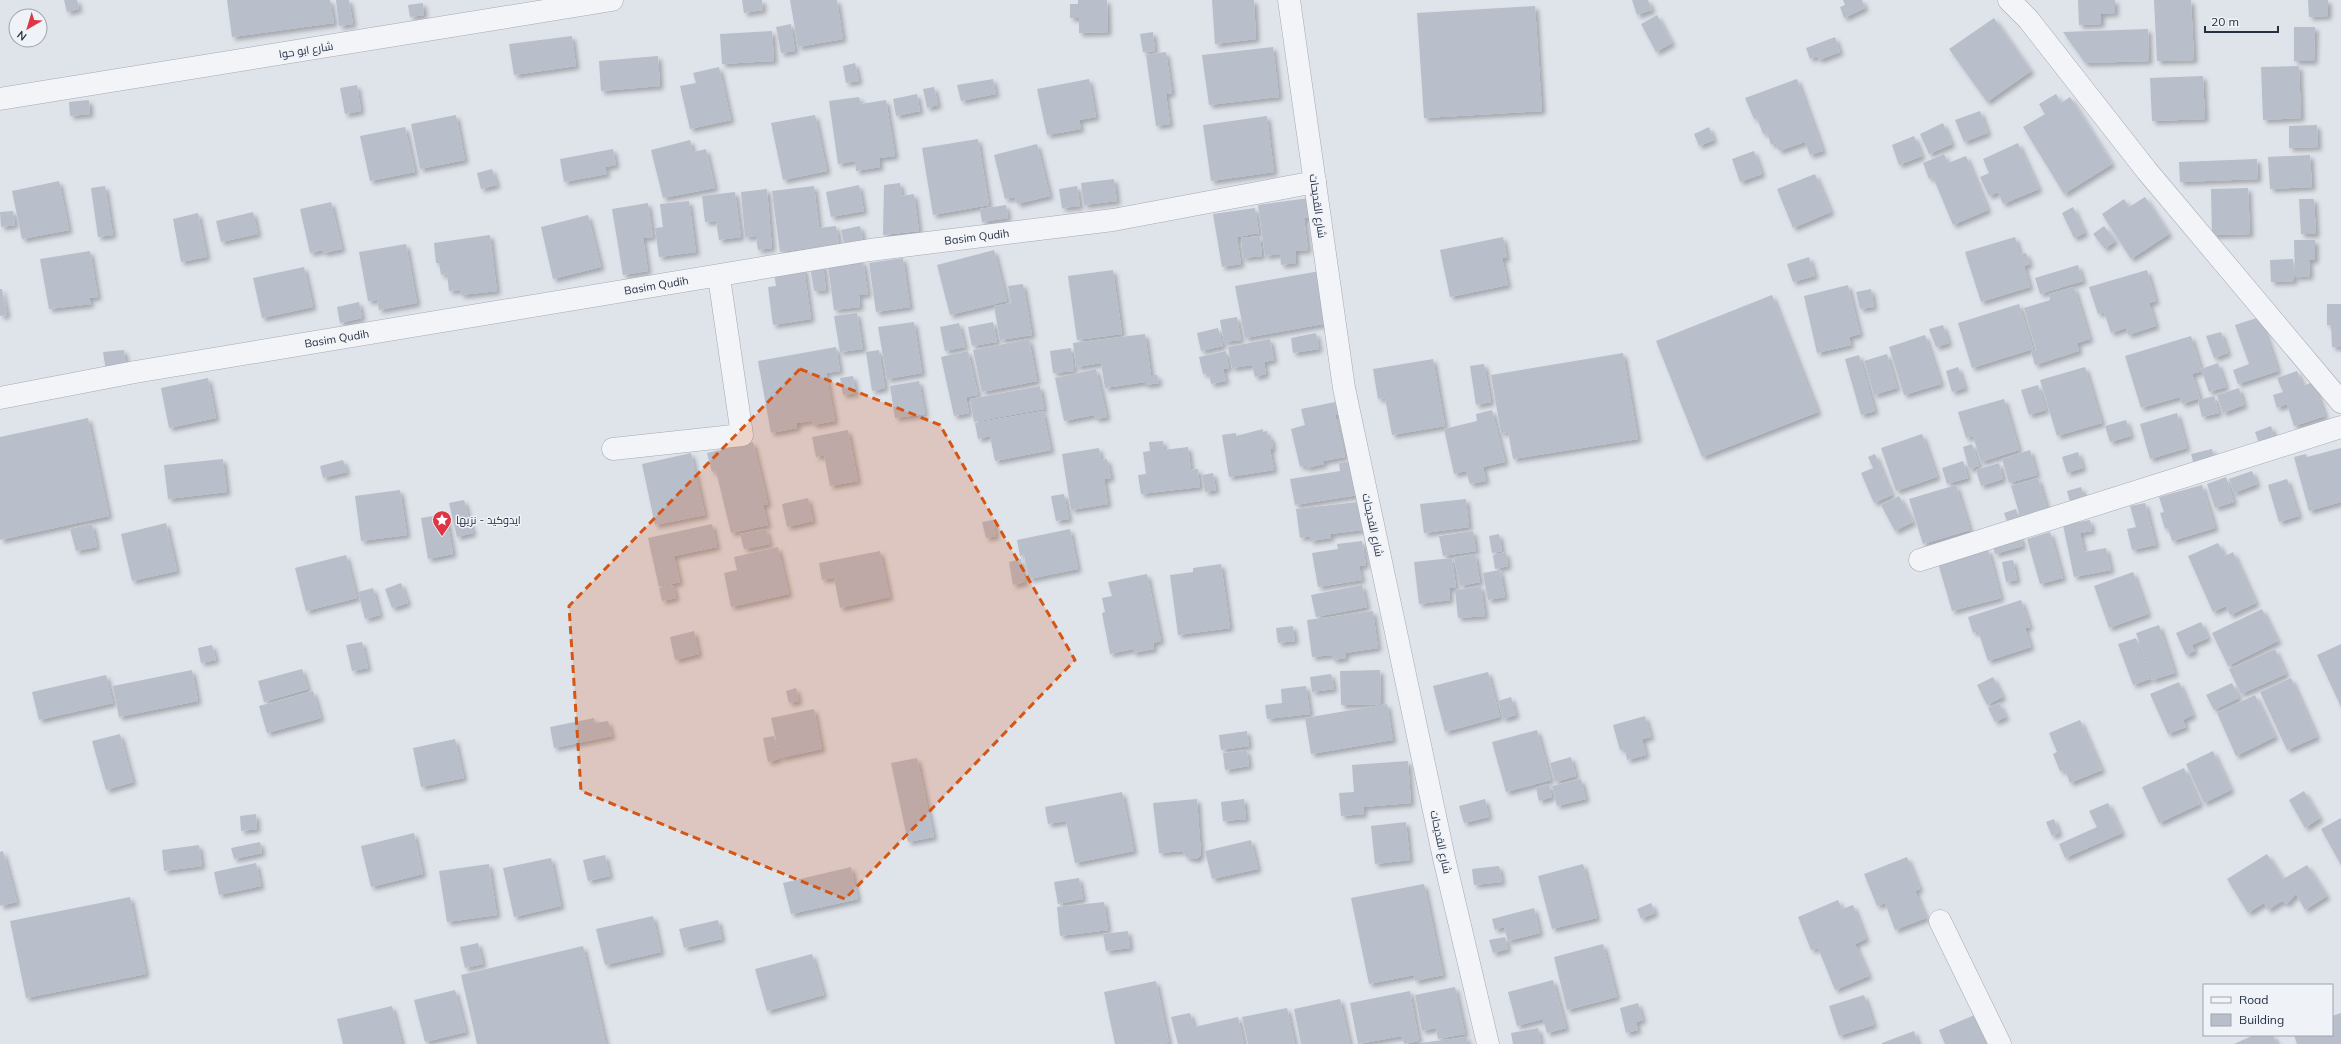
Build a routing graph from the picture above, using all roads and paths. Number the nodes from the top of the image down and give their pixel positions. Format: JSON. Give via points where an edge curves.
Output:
{"nodes":[{"id":1,"x":612,"y":0,"type":"edge"},
{"id":2,"x":1289,"y":0,"type":"edge"},
{"id":3,"x":2009,"y":0,"type":"edge"},
{"id":4,"x":0,"y":99,"type":"edge"},
{"id":5,"x":1315,"y":182,"type":"junction"},
{"id":6,"x":719,"y":277,"type":"junction"},
{"id":7,"x":0,"y":398,"type":"edge"},
{"id":8,"x":2341,"y":402,"type":"edge"},
{"id":9,"x":2341,"y":427,"type":"edge"},
{"id":10,"x":613,"y":450,"type":"dead end"},
{"id":11,"x":1920,"y":560,"type":"dead end"},
{"id":12,"x":1940,"y":921,"type":"dead end"},
{"id":13,"x":1488,"y":1044,"type":"edge"},
{"id":14,"x":2000,"y":1044,"type":"edge"}],
"edges":[{"from":1,"to":4,"type":"street","name":"شارع ابو حوا"},
{"from":2,"to":5,"type":"street","name":"شارع القديحات"},
{"from":3,"to":8,"type":"street","via":[[2028,19],[2147,171]]},
{"from":5,"to":6,"type":"street","name":"Basim Qudih","via":[[1113,220],[870,250]]},
{"from":5,"to":13,"type":"street","name":"شارع القديحات","via":[[1344,388],[1444,858]]},
{"from":6,"to":7,"type":"street","name":"Basim Qudih","via":[[135,372]]},
{"from":6,"to":10,"type":"street","via":[[742,435]]},
{"from":9,"to":11,"type":"street"},
{"from":12,"to":14,"type":"street"}]}
